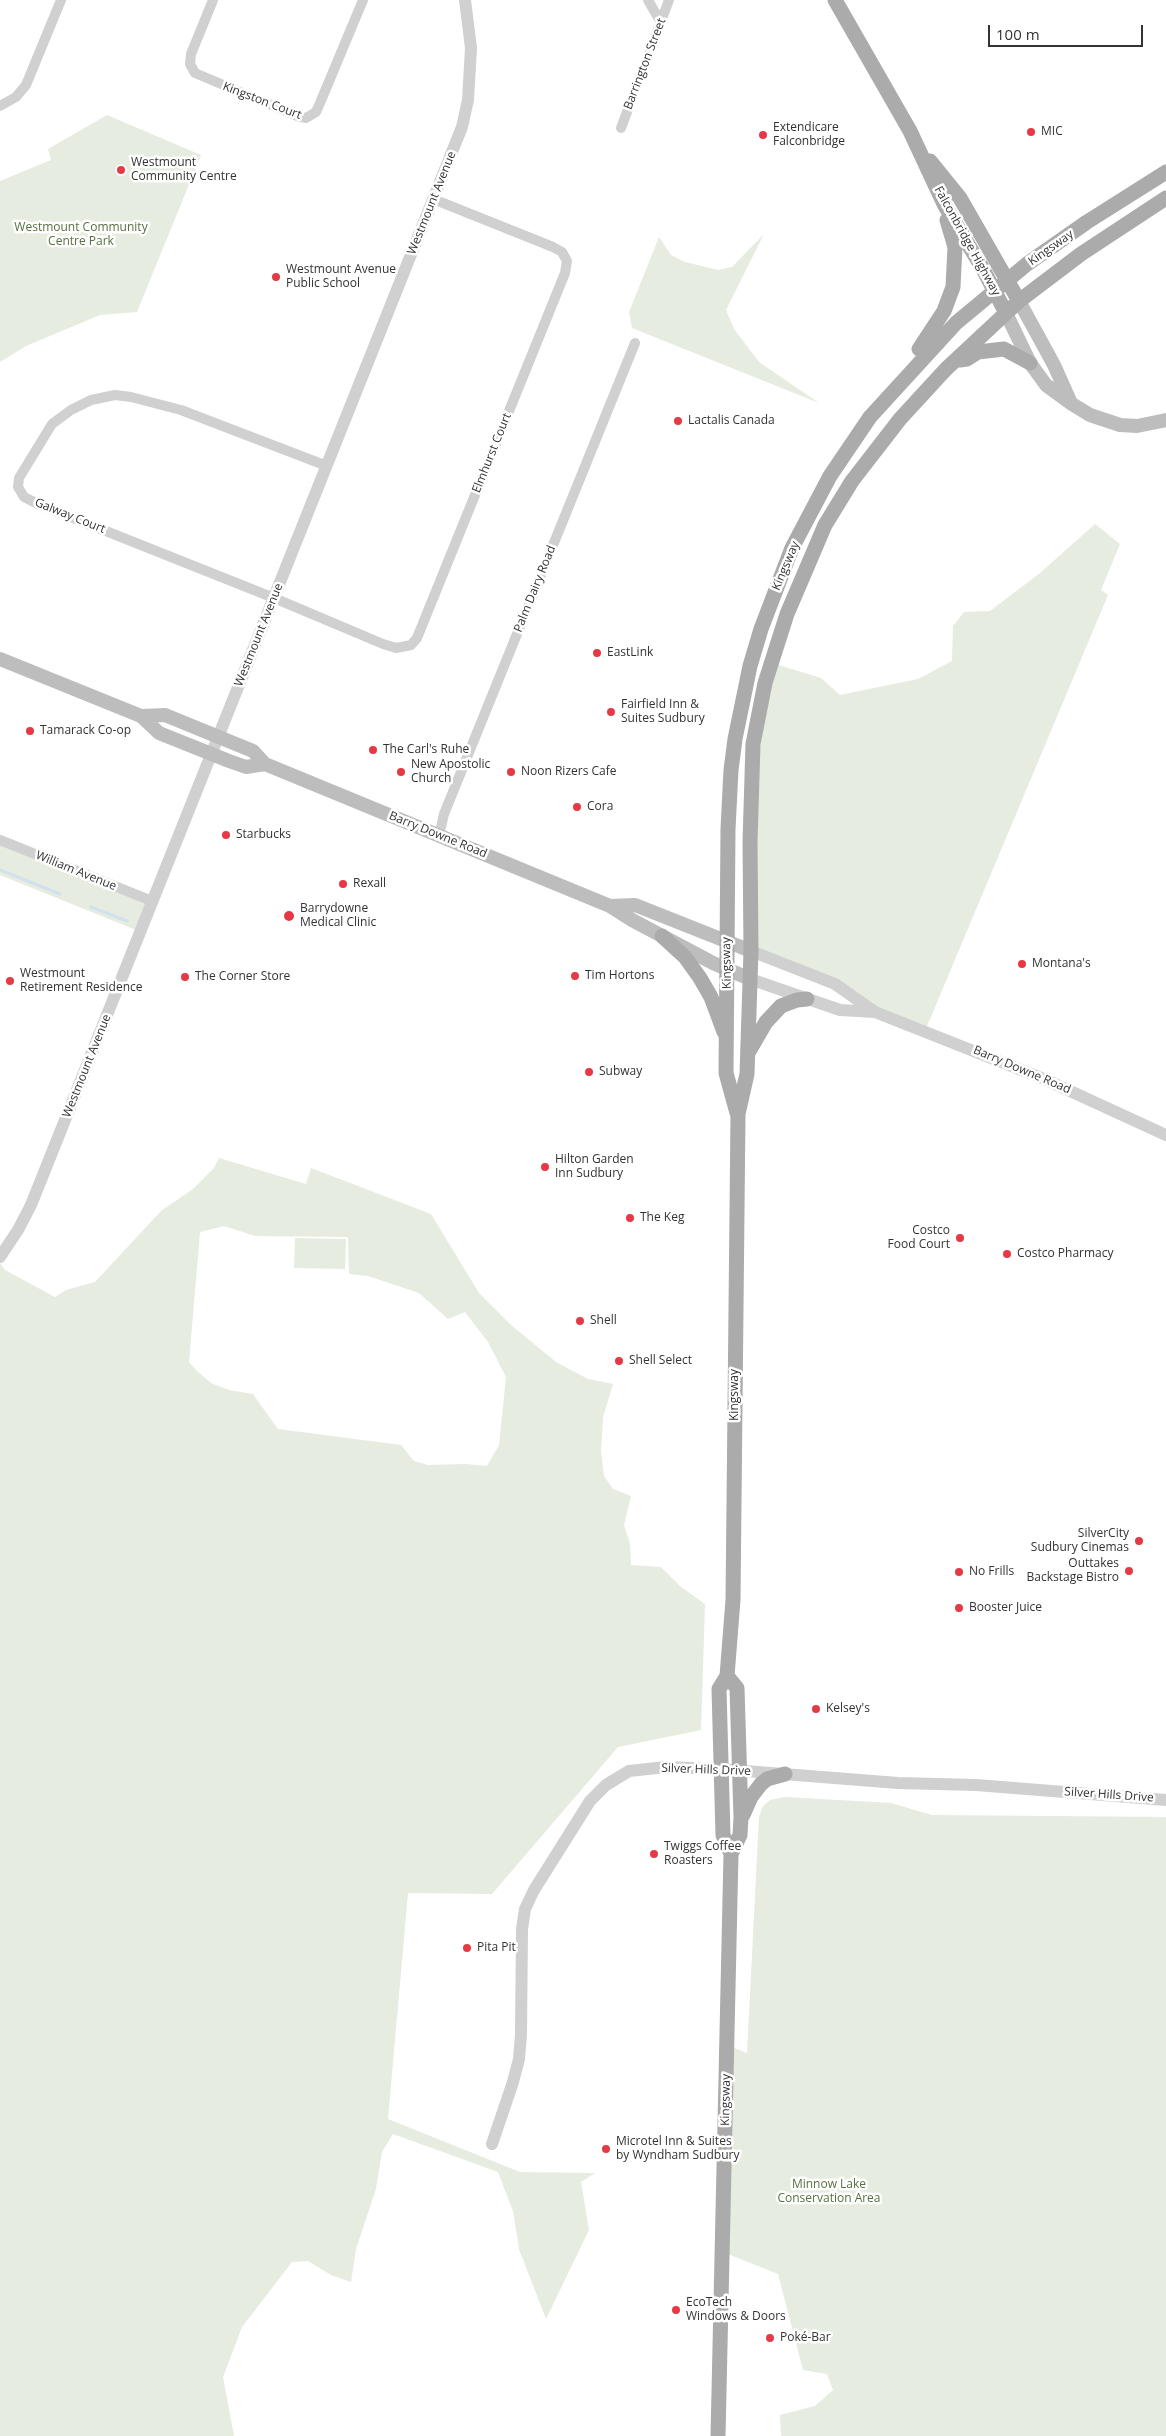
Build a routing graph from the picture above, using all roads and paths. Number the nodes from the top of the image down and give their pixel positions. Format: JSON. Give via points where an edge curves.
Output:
{"nodes":[{"id":1,"x":61,"y":0,"type":"edge"},
{"id":2,"x":213,"y":0,"type":"edge"},
{"id":3,"x":363,"y":0,"type":"edge"},
{"id":4,"x":465,"y":0,"type":"edge"},
{"id":5,"x":648,"y":0,"type":"edge"},
{"id":6,"x":669,"y":0,"type":"edge"},
{"id":7,"x":835,"y":0,"type":"edge"},
{"id":8,"x":660,"y":21,"type":"junction"},
{"id":9,"x":0,"y":106,"type":"edge"},
{"id":10,"x":621,"y":128,"type":"dead end"},
{"id":11,"x":916,"y":142,"type":"junction"},
{"id":12,"x":1166,"y":172,"type":"edge"},
{"id":13,"x":1166,"y":198,"type":"edge"},
{"id":14,"x":433,"y":199,"type":"junction"},
{"id":15,"x":945,"y":206,"type":"junction"},
{"id":16,"x":1007,"y":279,"type":"junction"},
{"id":17,"x":995,"y":290,"type":"junction"},
{"id":18,"x":1019,"y":301,"type":"junction"},
{"id":19,"x":1006,"y":313,"type":"junction"},
{"id":20,"x":635,"y":343,"type":"dead end"},
{"id":21,"x":954,"y":361,"type":"junction"},
{"id":22,"x":1030,"y":363,"type":"junction"},
{"id":23,"x":898,"y":386,"type":"junction"},
{"id":24,"x":1072,"y":404,"type":"junction"},
{"id":25,"x":1165,"y":419,"type":"edge"},
{"id":26,"x":327,"y":466,"type":"junction"},
{"id":27,"x":274,"y":598,"type":"junction"},
{"id":28,"x":0,"y":659,"type":"edge"},
{"id":29,"x":142,"y":716,"type":"junction"},
{"id":30,"x":218,"y":737,"type":"junction"},
{"id":31,"x":211,"y":754,"type":"junction"},
{"id":32,"x":265,"y":764,"type":"junction"},
{"id":33,"x":439,"y":836,"type":"junction"},
{"id":34,"x":0,"y":840,"type":"edge"},
{"id":35,"x":152,"y":901,"type":"junction"},
{"id":36,"x":610,"y":906,"type":"junction"},
{"id":37,"x":662,"y":936,"type":"junction"},
{"id":38,"x":727,"y":941,"type":"junction"},
{"id":39,"x":751,"y":951,"type":"junction"},
{"id":40,"x":728,"y":970,"type":"junction"},
{"id":41,"x":750,"y":979,"type":"junction"},
{"id":42,"x":807,"y":999,"type":"junction"},
{"id":43,"x":875,"y":1012,"type":"junction"},
{"id":44,"x":727,"y":1040,"type":"junction"},
{"id":45,"x":748,"y":1054,"type":"junction"},
{"id":46,"x":738,"y":1114,"type":"junction"},
{"id":47,"x":1166,"y":1135,"type":"edge"},
{"id":48,"x":0,"y":1256,"type":"edge"},
{"id":49,"x":727,"y":1676,"type":"junction"},
{"id":50,"x":720,"y":1769,"type":"junction"},
{"id":51,"x":739,"y":1770,"type":"junction"},
{"id":52,"x":785,"y":1774,"type":"junction"},
{"id":53,"x":1166,"y":1800,"type":"edge"},
{"id":54,"x":741,"y":1818,"type":"junction"},
{"id":55,"x":731,"y":1854,"type":"junction"},
{"id":56,"x":492,"y":2144,"type":"dead end"},
{"id":57,"x":718,"y":2436,"type":"edge"}],
"edges":[{"from":1,"to":9,"type":"street","via":[[26,85],[16,97]]},
{"from":2,"to":3,"type":"street","name":"Kingston Court","via":[[191,54],[190,64],[195,73],[306,118],[316,112]]},
{"from":4,"to":14,"type":"street","name":"Westmount Avenue","via":[[471,48],[468,100],[462,127]]},
{"from":5,"to":8,"type":"street"},
{"from":6,"to":8,"type":"street","name":"Barrington Street"},
{"from":7,"to":11,"type":"main road","name":"Falconbridge Highway"},
{"from":8,"to":10,"type":"street","name":"Barrington Street"},
{"from":11,"to":15,"type":"main road","name":"Falconbridge Highway"},
{"from":11,"to":16,"type":"main road","name":"Falconbridge Highway","via":[[960,198]]},
{"from":12,"to":16,"type":"main road","name":"Kingsway","via":[[1087,222]]},
{"from":13,"to":18,"type":"main road","name":"Kingsway","via":[[1081,254]]},
{"from":14,"to":26,"type":"street","name":"Westmount Avenue"},
{"from":14,"to":27,"type":"street","name":"Elmhurst Court","via":[[562,252],[567,261],[565,273],[417,638],[411,645],[396,648]]},
{"from":15,"to":17,"type":"main road","name":"Falconbridge Highway"},
{"from":15,"to":23,"type":"main road","via":[[955,247],[953,287],[938,324],[911,360]]},
{"from":16,"to":17,"type":"main road","name":"Kingsway"},
{"from":16,"to":18,"type":"main road","name":"Falconbridge Highway"},
{"from":17,"to":19,"type":"main road","name":"Falconbridge Highway"},
{"from":17,"to":23,"type":"main road","name":"Kingsway","via":[[956,324]]},
{"from":18,"to":19,"type":"main road","name":"Kingsway"},
{"from":18,"to":24,"type":"main road"},
{"from":19,"to":21,"type":"main road","name":"Kingsway"},
{"from":19,"to":22,"type":"main road"},
{"from":20,"to":33,"type":"street","name":"Palm Dairy Road","via":[[444,814]]},
{"from":21,"to":22,"type":"main road","via":[[967,359],[978,352],[1004,349]]},
{"from":21,"to":39,"type":"main road","name":"Kingsway","via":[[900,419],[840,499],[813,550],[787,614],[765,683],[753,744]]},
{"from":22,"to":24,"type":"main road","via":[[1046,385]]},
{"from":23,"to":38,"type":"main road","name":"Kingsway","via":[[865,424],[826,484],[792,548],[761,629],[742,698],[731,770]]},
{"from":24,"to":25,"type":"main road","via":[[1090,415],[1120,425],[1136,426]]},
{"from":26,"to":27,"type":"street","name":"Westmount Avenue"},
{"from":26,"to":27,"type":"street","name":"Galway Court","via":[[181,410],[115,395],[91,400],[52,424],[19,478],[18,487],[24,497],[38,504]]},
{"from":27,"to":30,"type":"street","name":"Westmount Avenue"},
{"from":28,"to":29,"type":"main road","name":"Barry Downe Road"},
{"from":29,"to":30,"type":"main road","name":"Barry Downe Road","via":[[165,715]]},
{"from":29,"to":31,"type":"main road","name":"Barry Downe Road","via":[[159,733]]},
{"from":30,"to":31,"type":"street","name":"Westmount Avenue"},
{"from":30,"to":32,"type":"main road","name":"Barry Downe Road","via":[[253,751]]},
{"from":31,"to":32,"type":"main road","name":"Barry Downe Road","via":[[246,767]]},
{"from":31,"to":35,"type":"street","name":"Westmount Avenue"},
{"from":32,"to":33,"type":"main road","name":"Barry Downe Road"},
{"from":33,"to":36,"type":"main road","name":"Barry Downe Road"},
{"from":34,"to":35,"type":"street","name":"William Avenue"},
{"from":35,"to":48,"type":"street","name":"Westmount Avenue","via":[[31,1205]]},
{"from":36,"to":37,"type":"main road","name":"Barry Downe Road"},
{"from":36,"to":38,"type":"main road","name":"Barry Downe Road","via":[[635,905]]},
{"from":37,"to":40,"type":"main road","name":"Barry Downe Road"},
{"from":37,"to":44,"type":"main road","via":[[700,978]]},
{"from":38,"to":39,"type":"main road","name":"Barry Downe Road"},
{"from":38,"to":40,"type":"main road","name":"Kingsway"},
{"from":39,"to":41,"type":"main road","name":"Kingsway"},
{"from":39,"to":43,"type":"street","name":"Barry Downe Road","via":[[835,984]]},
{"from":40,"to":41,"type":"main road","name":"Barry Downe Road"},
{"from":40,"to":44,"type":"main road","name":"Kingsway"},
{"from":41,"to":42,"type":"street","name":"Barry Downe Road"},
{"from":41,"to":45,"type":"main road","name":"Kingsway"},
{"from":42,"to":43,"type":"street","name":"Barry Downe Road","via":[[840,1010]]},
{"from":42,"to":45,"type":"main road","via":[[788,1002],[777,1010],[766,1022]]},
{"from":43,"to":47,"type":"street","name":"Barry Downe Road","via":[[1044,1078]]},
{"from":44,"to":46,"type":"main road","name":"Kingsway","via":[[726,1073]]},
{"from":45,"to":46,"type":"main road","name":"Kingsway"},
{"from":46,"to":49,"type":"main road","name":"Kingsway","via":[[733,1600]]},
{"from":49,"to":50,"type":"main road","name":"Kingsway","via":[[719,1689]]},
{"from":49,"to":51,"type":"main road","name":"Kingsway","via":[[737,1688]]},
{"from":50,"to":51,"type":"street","name":"Silver Hills Drive"},
{"from":50,"to":55,"type":"main road","name":"Kingsway","via":[[722,1835]]},
{"from":50,"to":56,"type":"street","name":"Silver Hills Drive","via":[[666,1767],[629,1771],[606,1785],[590,1801],[534,1890],[525,1909],[522,1929],[518,2059]]},
{"from":51,"to":52,"type":"street","name":"Silver Hills Drive"},
{"from":51,"to":54,"type":"main road","name":"Kingsway"},
{"from":52,"to":53,"type":"street","name":"Silver Hills Drive"},
{"from":52,"to":54,"type":"main road","via":[[761,1784]]},
{"from":54,"to":55,"type":"main road","name":"Kingsway","via":[[740,1835]]},
{"from":55,"to":57,"type":"main road","name":"Kingsway"}]}
